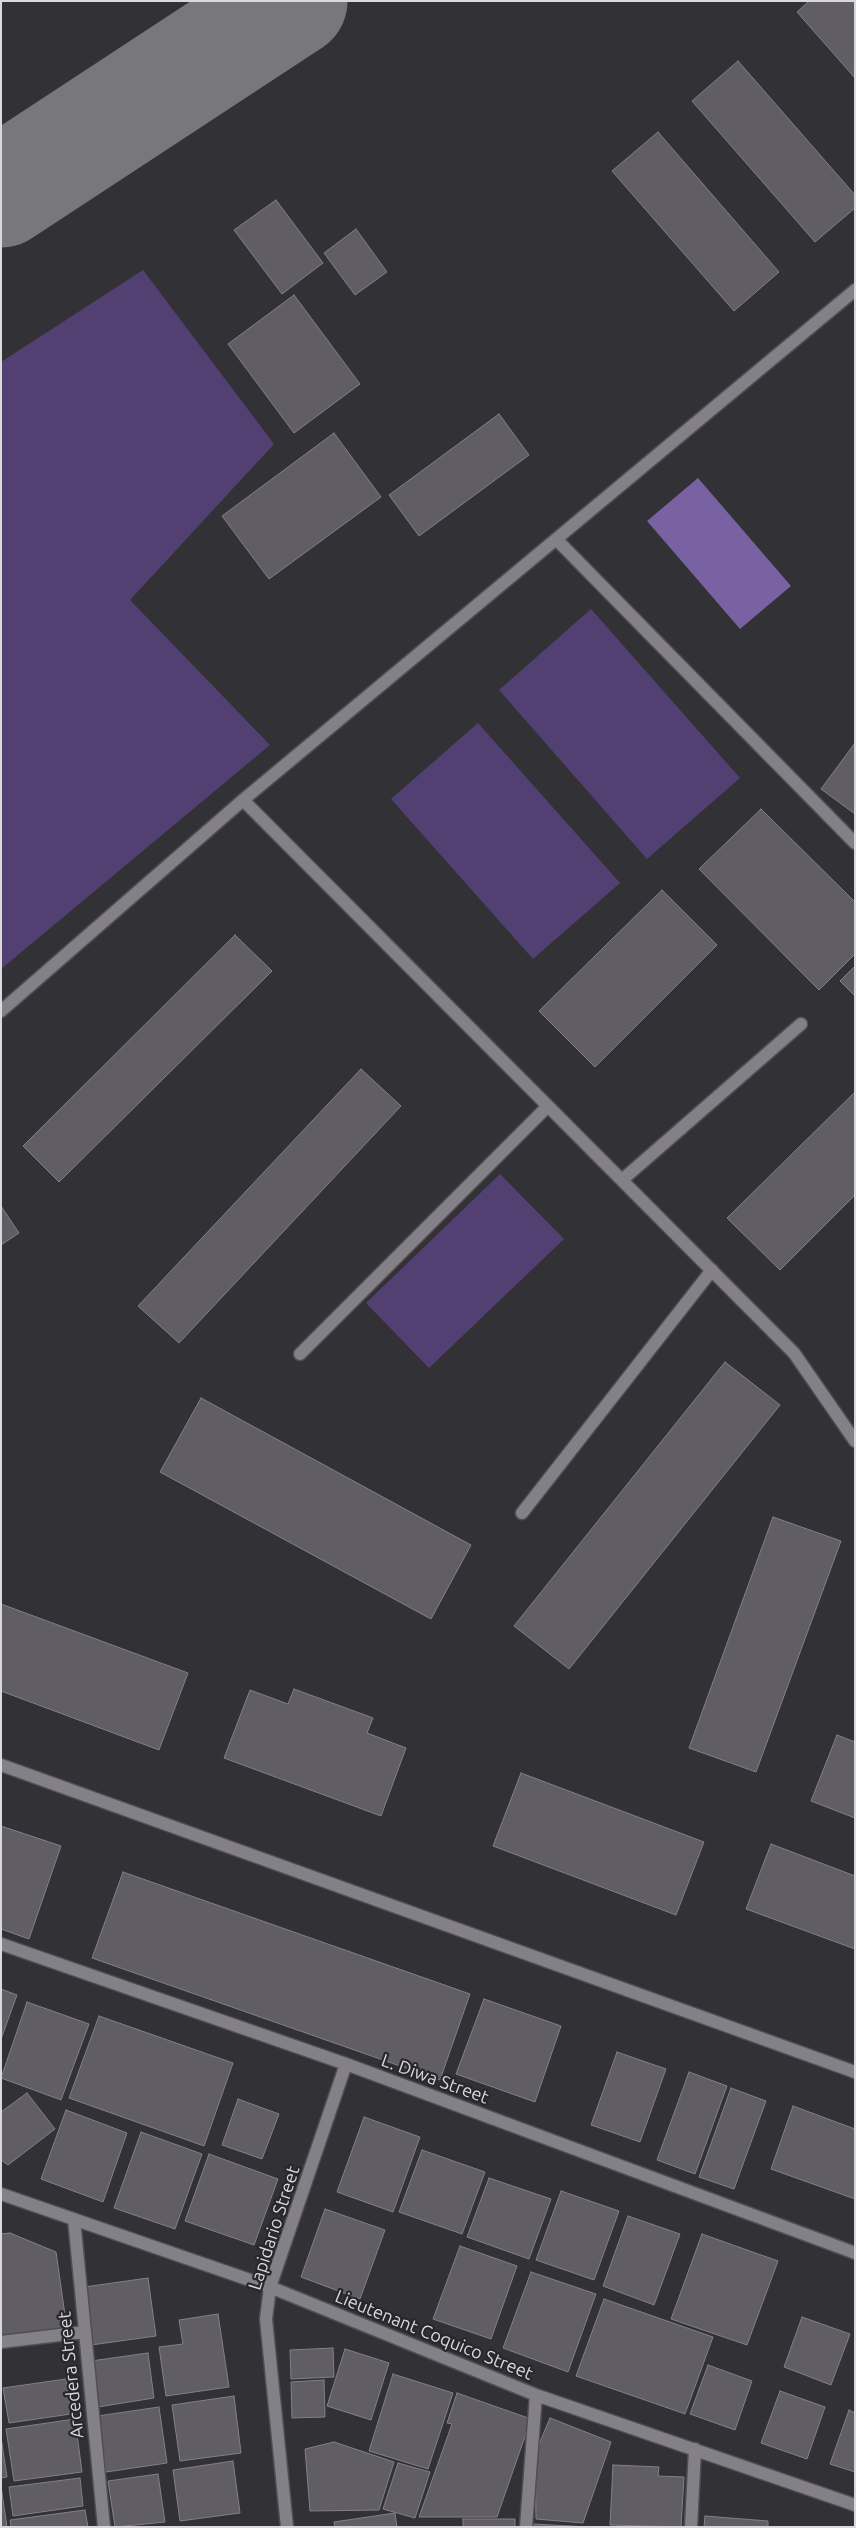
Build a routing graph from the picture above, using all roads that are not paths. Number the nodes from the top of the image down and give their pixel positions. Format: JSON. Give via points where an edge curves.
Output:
{"nodes":[{"id":1,"x":855,"y":290,"type":"edge"},
{"id":2,"x":556,"y":539,"type":"junction"},
{"id":3,"x":243,"y":800,"type":"junction"},
{"id":4,"x":855,"y":843,"type":"edge"},
{"id":5,"x":1,"y":1011,"type":"edge"},
{"id":6,"x":801,"y":1024,"type":"dead end"},
{"id":7,"x":548,"y":1106,"type":"junction"},
{"id":8,"x":622,"y":1180,"type":"junction"},
{"id":9,"x":712,"y":1270,"type":"junction"},
{"id":10,"x":300,"y":1354,"type":"dead end"},
{"id":11,"x":855,"y":1441,"type":"edge"},
{"id":12,"x":522,"y":1513,"type":"dead end"},
{"id":13,"x":1,"y":1765,"type":"edge"},
{"id":14,"x":1,"y":1944,"type":"edge"},
{"id":15,"x":346,"y":2064,"type":"junction"},
{"id":16,"x":855,"y":2072,"type":"edge"},
{"id":17,"x":1,"y":2194,"type":"edge"},
{"id":18,"x":74,"y":2219,"type":"junction"},
{"id":19,"x":855,"y":2253,"type":"edge"},
{"id":20,"x":270,"y":2287,"type":"junction"},
{"id":21,"x":85,"y":2332,"type":"junction"},
{"id":22,"x":1,"y":2342,"type":"edge"},
{"id":23,"x":536,"y":2395,"type":"junction"},
{"id":24,"x":695,"y":2449,"type":"junction"},
{"id":25,"x":855,"y":2505,"type":"edge"},
{"id":26,"x":104,"y":2527,"type":"edge"},
{"id":27,"x":287,"y":2527,"type":"edge"},
{"id":28,"x":526,"y":2527,"type":"edge"},
{"id":29,"x":691,"y":2527,"type":"edge"}],
"edges":[{"from":1,"to":2,"type":"street"},
{"from":2,"to":3,"type":"street"},
{"from":2,"to":4,"type":"street"},
{"from":3,"to":5,"type":"street"},
{"from":3,"to":7,"type":"street"},
{"from":6,"to":8,"type":"street"},
{"from":7,"to":8,"type":"street"},
{"from":7,"to":10,"type":"street"},
{"from":8,"to":9,"type":"street"},
{"from":9,"to":11,"type":"street","via":[[794,1352]]},
{"from":9,"to":12,"type":"street"},
{"from":13,"to":16,"type":"street"},
{"from":14,"to":15,"type":"street","name":"L. Diwa Street"},
{"from":15,"to":19,"type":"street","name":"L. Diwa Street"},
{"from":15,"to":20,"type":"street","name":"Lapidario Street"},
{"from":17,"to":18,"type":"street","name":"Lieutenant Coquico Street"},
{"from":18,"to":20,"type":"street","name":"Lieutenant Coquico Street"},
{"from":18,"to":21,"type":"street","name":"Arcedera Street"},
{"from":20,"to":23,"type":"street","name":"Lieutenant Coquico Street"},
{"from":20,"to":27,"type":"street","name":"Lapidario Street","via":[[266,2319]]},
{"from":21,"to":22,"type":"street"},
{"from":21,"to":26,"type":"street","name":"Arcedera Street"},
{"from":23,"to":24,"type":"street","name":"Lieutenant Coquico Street"},
{"from":23,"to":28,"type":"street"},
{"from":24,"to":25,"type":"street","name":"Lieutenant Coquico Street"},
{"from":24,"to":29,"type":"street"}]}
